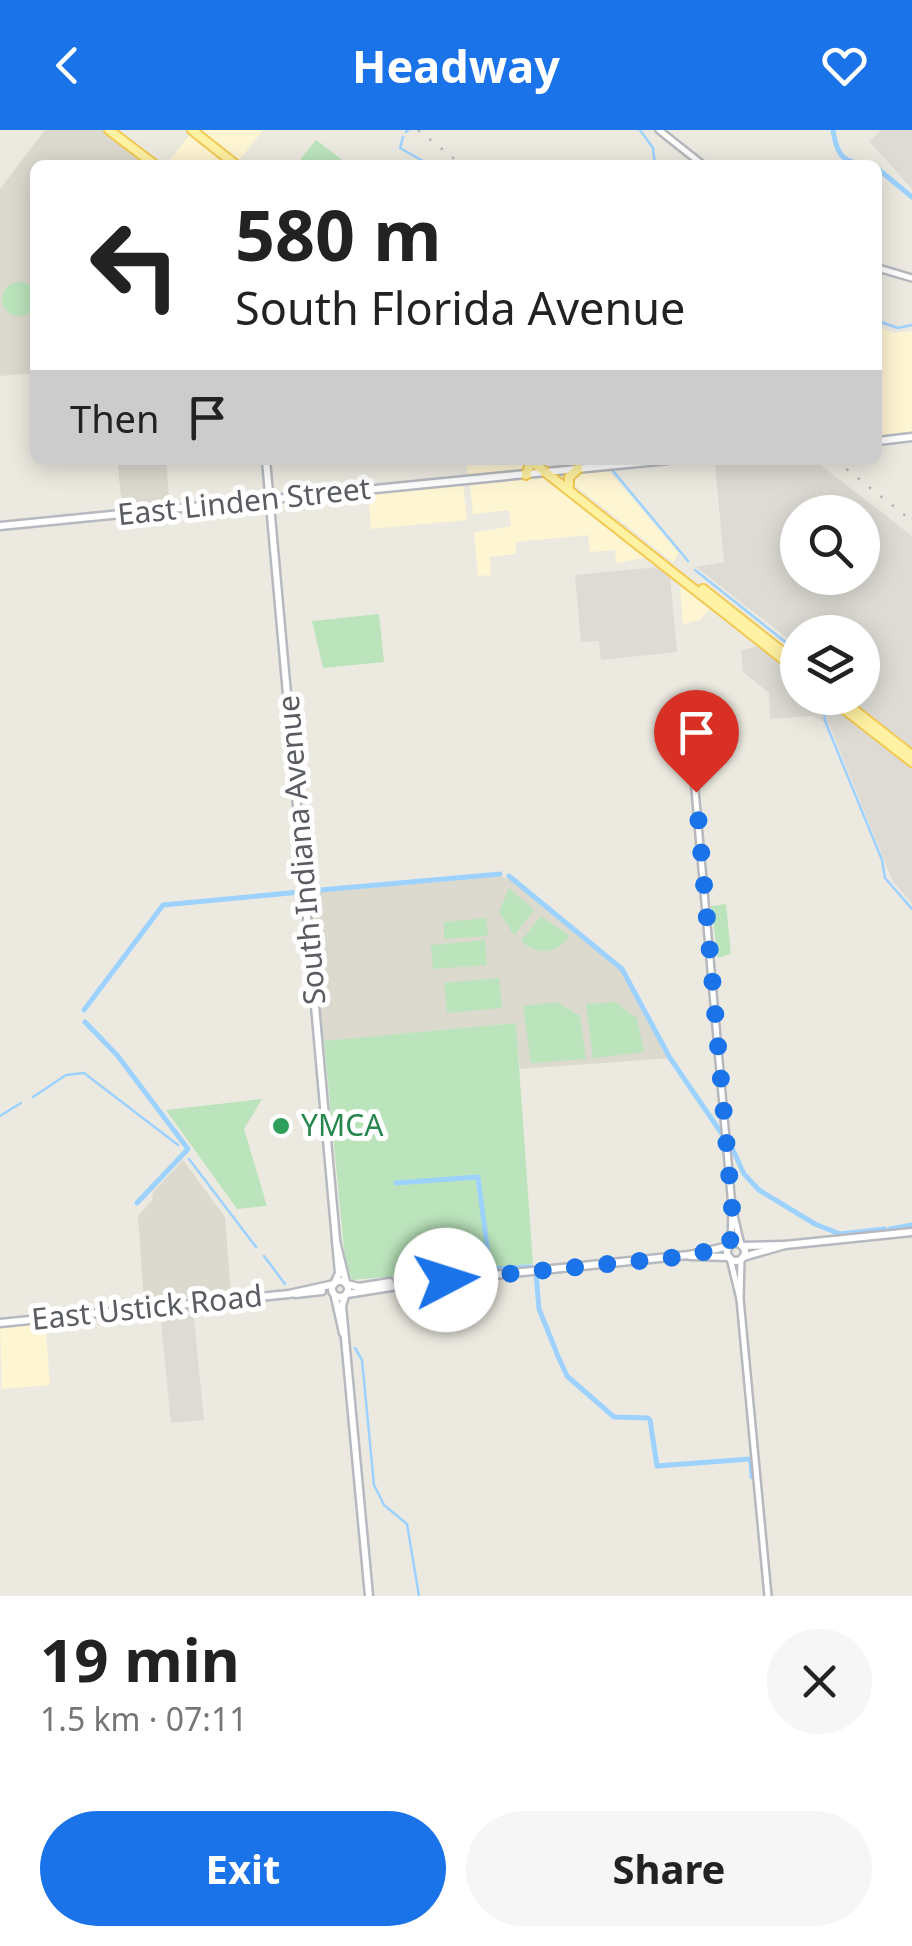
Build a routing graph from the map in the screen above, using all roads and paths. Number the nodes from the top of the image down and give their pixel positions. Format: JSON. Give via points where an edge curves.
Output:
{"nodes":[{"id":1,"x":192,"y":130,"type":"edge"},
{"id":2,"x":659,"y":130,"type":"edge"},
{"id":3,"x":115,"y":131,"type":"edge"},
{"id":4,"x":148,"y":160,"type":"edge"},
{"id":5,"x":230,"y":160,"type":"edge"},
{"id":6,"x":697,"y":160,"type":"edge"},
{"id":7,"x":882,"y":269,"type":"edge"},
{"id":8,"x":912,"y":278,"type":"edge"},
{"id":9,"x":912,"y":438,"type":"edge"},
{"id":10,"x":882,"y":441,"type":"edge"},
{"id":11,"x":267,"y":465,"type":"edge"},
{"id":12,"x":531,"y":465,"type":"edge"},
{"id":13,"x":540,"y":465,"type":"edge"},
{"id":14,"x":623,"y":465,"type":"edge"},
{"id":15,"x":578,"y":470,"type":"junction"},
{"id":16,"x":550,"y":472,"type":"junction"},
{"id":17,"x":526,"y":475,"type":"junction"},
{"id":18,"x":569,"y":486,"type":"junction"},
{"id":19,"x":270,"y":499,"type":"junction"},
{"id":20,"x":0,"y":526,"type":"edge"},
{"id":21,"x":780,"y":650,"type":"edge"},
{"id":22,"x":780,"y":657,"type":"edge"},
{"id":23,"x":853,"y":715,"type":"edge"},
{"id":24,"x":860,"y":715,"type":"edge"},
{"id":25,"x":692,"y":756,"type":"dead end"},
{"id":26,"x":912,"y":758,"type":"edge"},
{"id":27,"x":732,"y":1207,"type":"junction"},
{"id":28,"x":912,"y":1232,"type":"edge"},
{"id":29,"x":336,"y":1240,"type":"junction"},
{"id":30,"x":730,"y":1245,"type":"junction"},
{"id":31,"x":742,"y":1245,"type":"junction"},
{"id":32,"x":785,"y":1245,"type":"junction"},
{"id":33,"x":689,"y":1256,"type":"junction"},
{"id":34,"x":730,"y":1258,"type":"junction"},
{"id":35,"x":742,"y":1258,"type":"junction"},
{"id":36,"x":346,"y":1283,"type":"junction"},
{"id":37,"x":416,"y":1283,"type":"junction"},
{"id":38,"x":334,"y":1288,"type":"junction"},
{"id":39,"x":346,"y":1295,"type":"junction"},
{"id":40,"x":740,"y":1299,"type":"junction"},
{"id":41,"x":0,"y":1323,"type":"edge"},
{"id":42,"x":345,"y":1340,"type":"junction"},
{"id":43,"x":369,"y":1596,"type":"edge"},
{"id":44,"x":768,"y":1596,"type":"edge"}],
"edges":[{"from":1,"to":5,"type":"main road"},
{"from":2,"to":6,"type":"street"},
{"from":3,"to":4,"type":"main road"},
{"from":7,"to":8,"type":"street"},
{"from":9,"to":10,"type":"main road"},
{"from":11,"to":19,"type":"main road","name":"South Indiana Avenue"},
{"from":12,"to":17,"type":"main road"},
{"from":13,"to":16,"type":"main road"},
{"from":14,"to":15,"type":"main road","name":"East Linden Street"},
{"from":15,"to":16,"type":"main road","name":"East Linden Street"},
{"from":15,"to":18,"type":"main road"},
{"from":16,"to":17,"type":"main road","name":"East Linden Street"},
{"from":16,"to":18,"type":"main road"},
{"from":16,"to":22,"type":"main road"},
{"from":17,"to":19,"type":"main road","name":"East Linden Street"},
{"from":18,"to":21,"type":"main road"},
{"from":19,"to":20,"type":"main road","name":"East Linden Street"},
{"from":19,"to":29,"type":"main road","name":"South Indiana Avenue"},
{"from":23,"to":26,"type":"main road"},
{"from":24,"to":26,"type":"main road"},
{"from":25,"to":27,"type":"street"},
{"from":27,"to":30,"type":"street"},
{"from":27,"to":31,"type":"street"},
{"from":28,"to":32,"type":"main road"},
{"from":29,"to":36,"type":"main road","name":"South Indiana Avenue"},
{"from":29,"to":38,"type":"main road","name":"South Indiana Avenue"},
{"from":30,"to":31,"type":"main road"},
{"from":30,"to":33,"type":"main road"},
{"from":30,"to":34,"type":"main road"},
{"from":31,"to":32,"type":"main road"},
{"from":31,"to":35,"type":"main road"},
{"from":32,"to":35,"type":"main road"},
{"from":33,"to":34,"type":"main road"},
{"from":33,"to":37,"type":"main road"},
{"from":34,"to":35,"type":"main road"},
{"from":34,"to":40,"type":"street"},
{"from":35,"to":40,"type":"street"},
{"from":36,"to":37,"type":"main road"},
{"from":36,"to":38,"type":"main road"},
{"from":36,"to":39,"type":"main road","name":"South Indiana Avenue"},
{"from":37,"to":39,"type":"main road"},
{"from":38,"to":39,"type":"main road"},
{"from":38,"to":41,"type":"main road","name":"East Ustick Road"},
{"from":38,"to":42,"type":"main road","name":"South Indiana Avenue"},
{"from":39,"to":42,"type":"main road","name":"South Indiana Avenue"},
{"from":40,"to":44,"type":"street"},
{"from":42,"to":43,"type":"main road","name":"South Indiana Avenue"}]}
